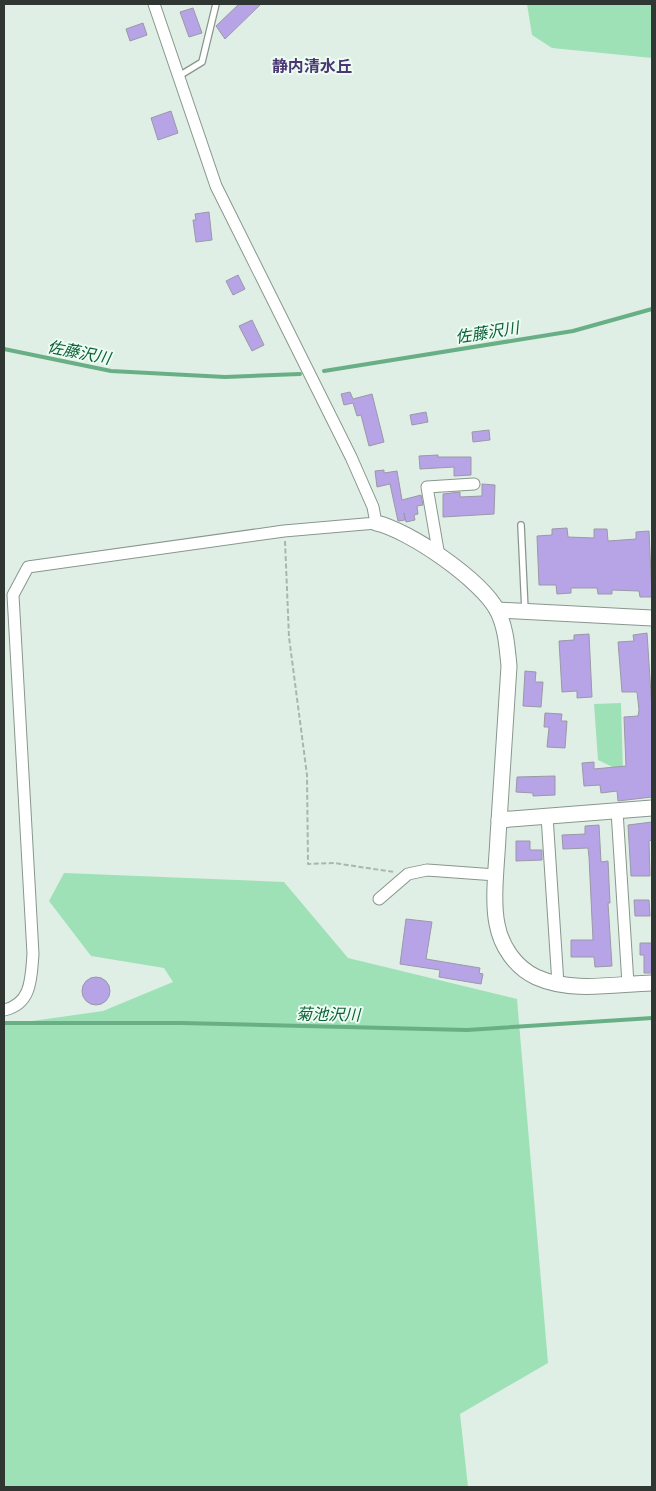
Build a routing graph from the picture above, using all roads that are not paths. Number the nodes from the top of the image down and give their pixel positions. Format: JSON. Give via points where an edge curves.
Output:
{"nodes":[{"id":1,"x":154,"y":4,"type":"edge"},
{"id":2,"x":216,"y":4,"type":"edge"},
{"id":3,"x":179,"y":76,"type":"junction"},
{"id":4,"x":474,"y":484,"type":"dead end"},
{"id":5,"x":376,"y":523,"type":"junction"},
{"id":6,"x":521,"y":525,"type":"dead end"},
{"id":7,"x":439,"y":556,"type":"junction"},
{"id":8,"x":497,"y":610,"type":"junction"},
{"id":9,"x":525,"y":611,"type":"junction"},
{"id":10,"x":652,"y":618,"type":"edge"},
{"id":11,"x":652,"y":808,"type":"edge"},
{"id":12,"x":617,"y":811,"type":"junction"},
{"id":13,"x":547,"y":816,"type":"junction"},
{"id":14,"x":500,"y":820,"type":"junction"},
{"id":15,"x":496,"y":875,"type":"junction"},
{"id":16,"x":379,"y":899,"type":"dead end"},
{"id":17,"x":652,"y":983,"type":"edge"},
{"id":18,"x":558,"y":984,"type":"junction"},
{"id":19,"x":628,"y":984,"type":"junction"},
{"id":20,"x":4,"y":1010,"type":"edge"}],
"edges":[{"from":1,"to":3,"type":"street"},
{"from":2,"to":3,"type":"lane","via":[[202,62]]},
{"from":3,"to":5,"type":"street","via":[[216,186],[351,457],[373,507]]},
{"from":4,"to":7,"type":"street","via":[[428,487]]},
{"from":5,"to":7,"type":"street","via":[[388,526]]},
{"from":5,"to":20,"type":"street","via":[[284,532],[28,567],[12,595],[33,954],[30,989],[23,1000]]},
{"from":6,"to":9,"type":"lane"},
{"from":7,"to":8,"type":"street","via":[[475,581]]},
{"from":8,"to":9,"type":"street"},
{"from":8,"to":14,"type":"street","via":[[505,632],[509,666]]},
{"from":9,"to":10,"type":"street"},
{"from":11,"to":12,"type":"street"},
{"from":12,"to":13,"type":"street"},
{"from":12,"to":19,"type":"street"},
{"from":13,"to":14,"type":"street"},
{"from":13,"to":18,"type":"street"},
{"from":14,"to":15,"type":"street"},
{"from":15,"to":16,"type":"street","via":[[427,870],[408,874]]},
{"from":15,"to":18,"type":"street","via":[[496,922],[506,950],[534,976]]},
{"from":17,"to":19,"type":"street"},
{"from":18,"to":19,"type":"street"}]}
